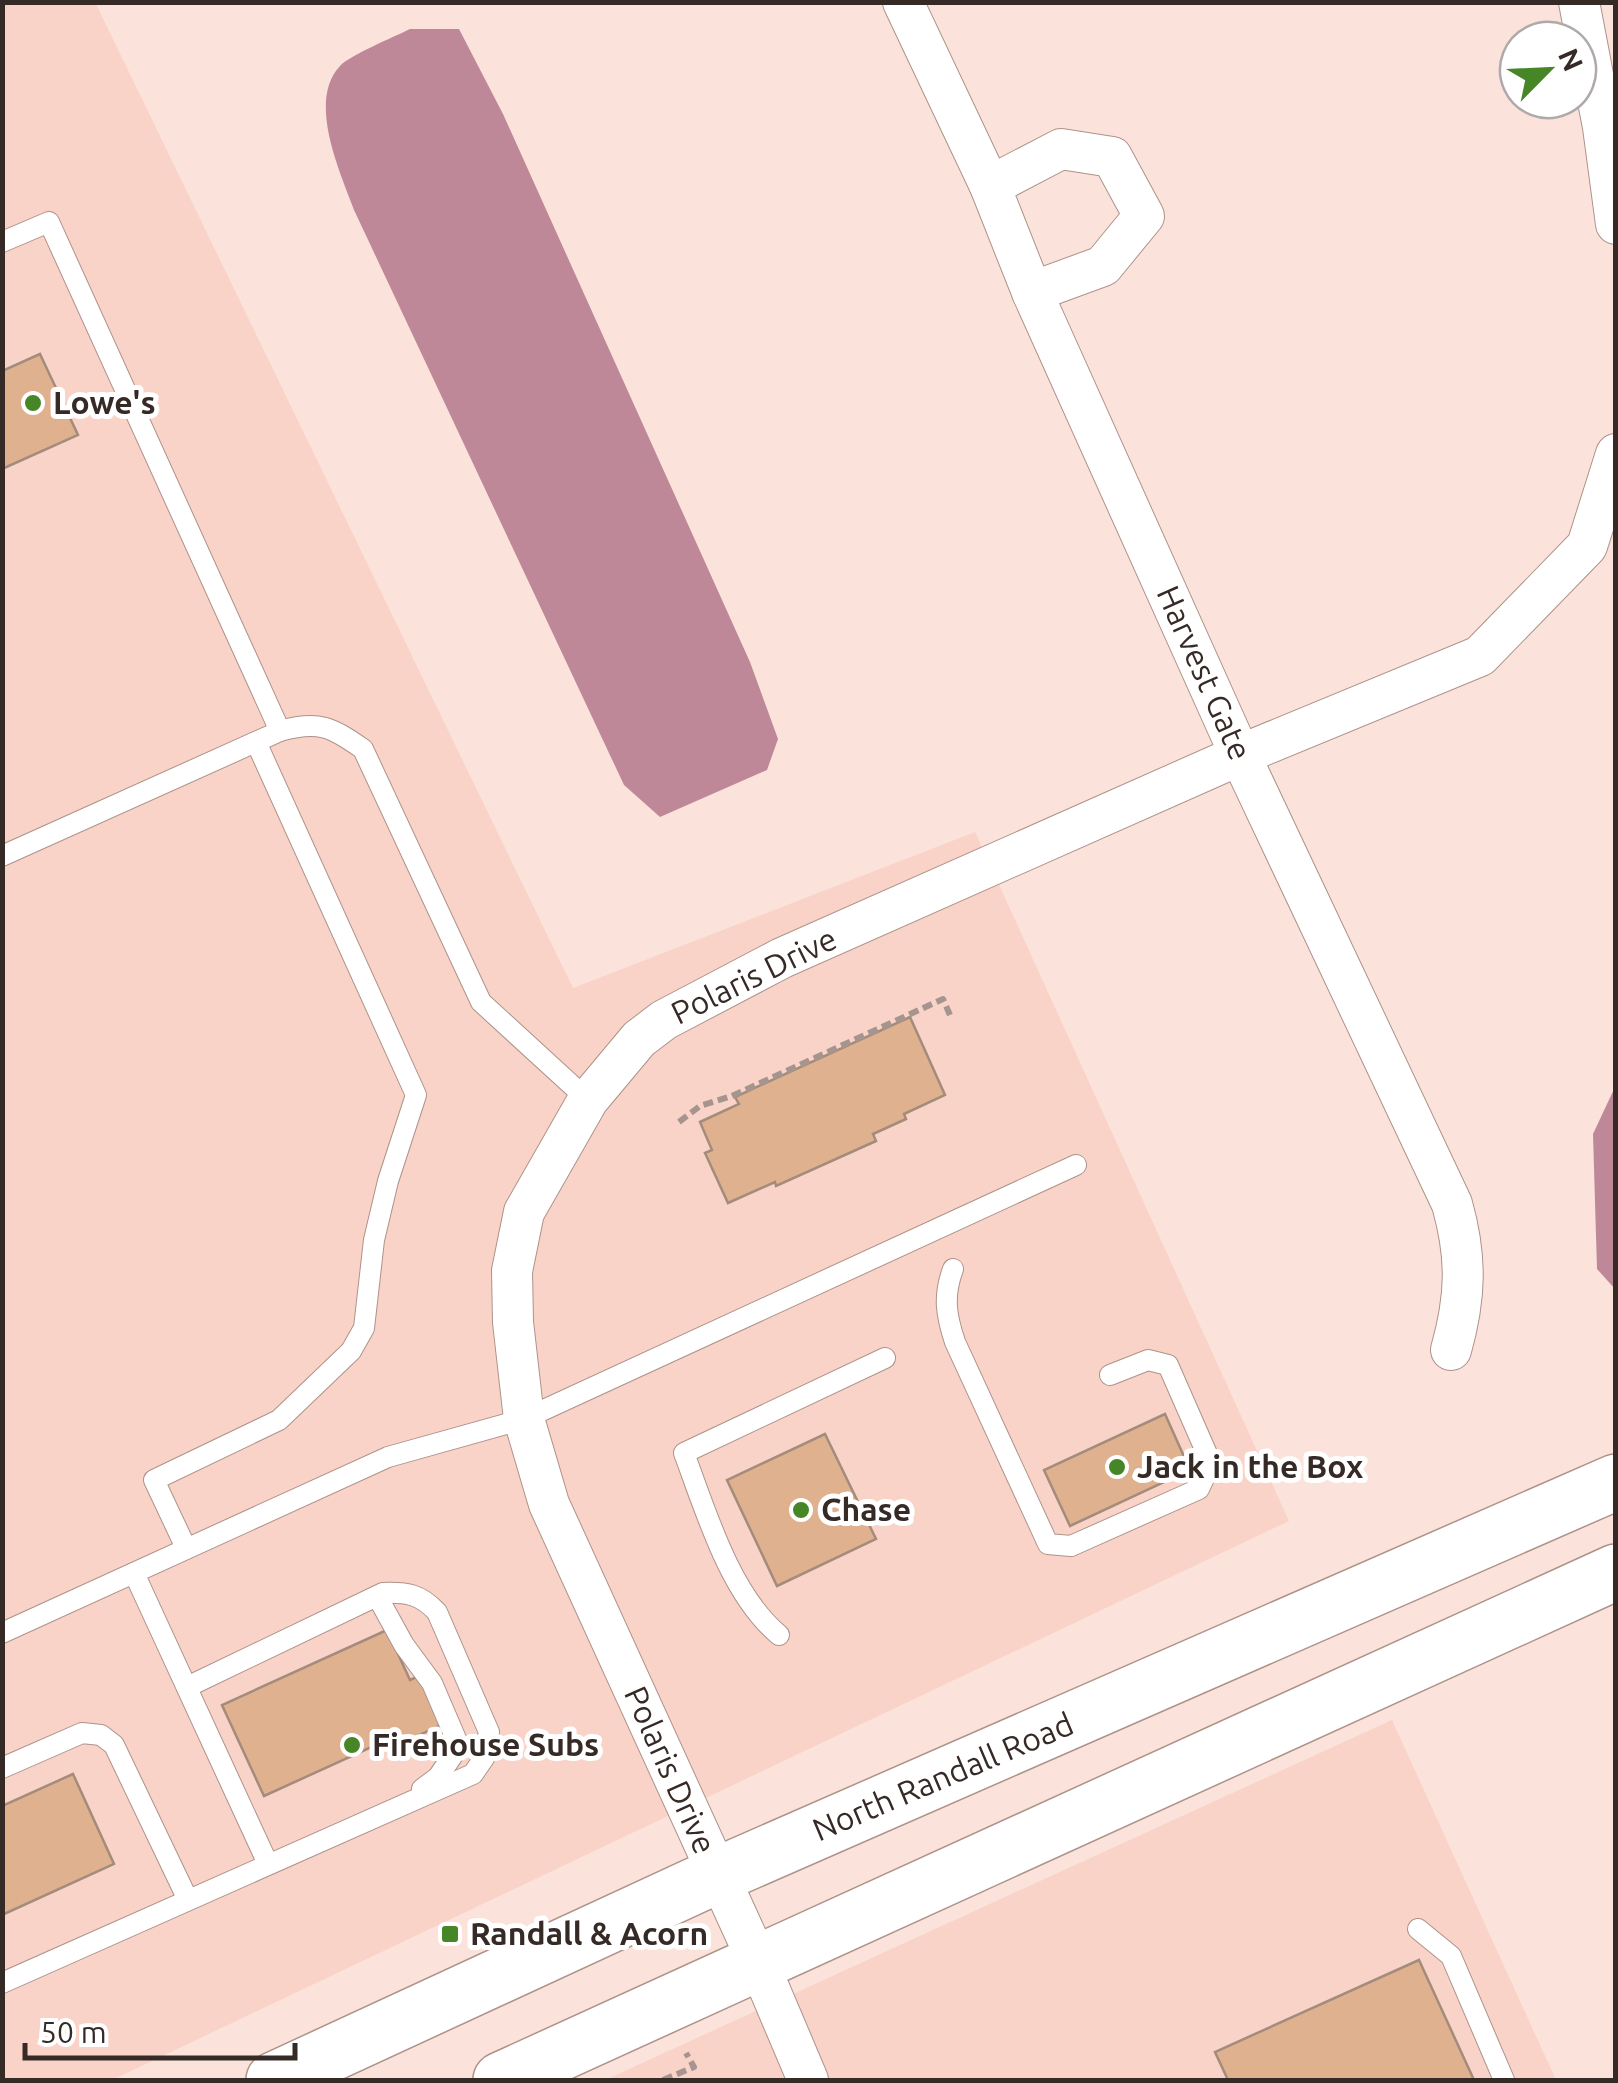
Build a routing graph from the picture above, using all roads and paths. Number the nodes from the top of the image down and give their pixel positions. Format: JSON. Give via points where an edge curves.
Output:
{"nodes":[{"id":1,"x":903,"y":2,"type":"edge"},
{"id":2,"x":1579,"y":2,"type":"edge"},
{"id":3,"x":990,"y":186,"type":"junction"},
{"id":4,"x":1616,"y":224,"type":"edge"},
{"id":5,"x":2,"y":242,"type":"edge"},
{"id":6,"x":1032,"y":292,"type":"junction"},
{"id":7,"x":1616,"y":454,"type":"edge"},
{"id":8,"x":280,"y":730,"type":"junction"},
{"id":9,"x":256,"y":742,"type":"junction"},
{"id":10,"x":1240,"y":755,"type":"junction"},
{"id":11,"x":2,"y":856,"type":"edge"},
{"id":12,"x":950,"y":1015,"type":"dead end"},
{"id":13,"x":588,"y":1100,"type":"junction"},
{"id":14,"x":679,"y":1122,"type":"dead end"},
{"id":15,"x":1076,"y":1164,"type":"dead end"},
{"id":16,"x":953,"y":1269,"type":"dead end"},
{"id":17,"x":1451,"y":1350,"type":"dead end"},
{"id":18,"x":885,"y":1358,"type":"dead end"},
{"id":19,"x":1110,"y":1375,"type":"dead end"},
{"id":20,"x":524,"y":1418,"type":"junction"},
{"id":21,"x":1616,"y":1482,"type":"edge"},
{"id":22,"x":186,"y":1548,"type":"junction"},
{"id":23,"x":134,"y":1572,"type":"junction"},
{"id":24,"x":1616,"y":1572,"type":"edge"},
{"id":25,"x":377,"y":1596,"type":"junction"},
{"id":26,"x":2,"y":1633,"type":"edge"},
{"id":27,"x":779,"y":1635,"type":"dead end"},
{"id":28,"x":187,"y":1687,"type":"junction"},
{"id":29,"x":2,"y":1768,"type":"edge"},
{"id":30,"x":391,"y":1810,"type":"junction"},
{"id":31,"x":268,"y":1864,"type":"junction"},
{"id":32,"x":718,"y":1875,"type":"junction"},
{"id":33,"x":188,"y":1900,"type":"junction"},
{"id":34,"x":1418,"y":1929,"type":"dead end"},
{"id":35,"x":758,"y":1962,"type":"junction"},
{"id":36,"x":2,"y":1983,"type":"edge"},
{"id":37,"x":686,"y":2052,"type":"dead end"},
{"id":38,"x":274,"y":2080,"type":"edge"},
{"id":39,"x":500,"y":2080,"type":"edge"},
{"id":40,"x":663,"y":2080,"type":"edge"},
{"id":41,"x":808,"y":2080,"type":"edge"},
{"id":42,"x":1504,"y":2080,"type":"edge"}],
"edges":[{"from":1,"to":3,"type":"street","name":"Harvest Gate"},
{"from":2,"to":4,"type":"street"},
{"from":3,"to":6,"type":"street","name":"Harvest Gate"},
{"from":3,"to":6,"type":"street","via":[[1062,149],[1112,157],[1144,216],[1103,266]]},
{"from":5,"to":8,"type":"lane","via":[[49,222]]},
{"from":6,"to":10,"type":"street","name":"Harvest Gate"},
{"from":7,"to":10,"type":"street","name":"Polaris Drive","via":[[1587,546],[1480,656]]},
{"from":8,"to":9,"type":"lane"},
{"from":8,"to":13,"type":"lane","via":[[332,728],[363,749],[480,1002]]},
{"from":9,"to":11,"type":"lane"},
{"from":9,"to":22,"type":"lane","via":[[416,1094],[374,1240],[364,1328],[351,1351],[278,1420],[154,1480]]},
{"from":10,"to":13,"type":"street","name":"Polaris Drive","via":[[718,989],[639,1039]]},
{"from":10,"to":17,"type":"street","name":"Harvest Gate","via":[[1452,1204],[1463,1242],[1464,1288]]},
{"from":12,"to":14,"type":"path","via":[[943,1000],[700,1106]]},
{"from":13,"to":20,"type":"street","name":"Polaris Drive","via":[[524,1212],[512,1272]]},
{"from":15,"to":20,"type":"lane"},
{"from":16,"to":19,"type":"lane","via":[[946,1313],[955,1342],[1048,1544],[1071,1546],[1199,1490],[1211,1463],[1168,1365],[1148,1360]]},
{"from":18,"to":27,"type":"lane","via":[[684,1454],[749,1603]]},
{"from":20,"to":22,"type":"lane","via":[[388,1457]]},
{"from":20,"to":32,"type":"street","name":"Polaris Drive","via":[[549,1504]]},
{"from":21,"to":32,"type":"main road","name":"North Randall Road"},
{"from":22,"to":23,"type":"lane"},
{"from":23,"to":26,"type":"lane"},
{"from":23,"to":28,"type":"lane"},
{"from":24,"to":35,"type":"main road"},
{"from":25,"to":28,"type":"lane"},
{"from":25,"to":30,"type":"lane","via":[[432,1683],[459,1746],[438,1777]]},
{"from":25,"to":30,"type":"lane","via":[[423,1597],[437,1612],[489,1732],[473,1774]]},
{"from":28,"to":31,"type":"lane"},
{"from":29,"to":33,"type":"lane","via":[[82,1733],[102,1735],[114,1745]]},
{"from":30,"to":31,"type":"lane"},
{"from":31,"to":33,"type":"lane"},
{"from":32,"to":35,"type":"street","name":"Polaris Drive"},
{"from":32,"to":38,"type":"main road","name":"North Randall Road"},
{"from":33,"to":36,"type":"lane"},
{"from":34,"to":42,"type":"lane","via":[[1450,1956]]},
{"from":35,"to":39,"type":"main road"},
{"from":35,"to":41,"type":"street","name":"Polaris Drive"},
{"from":37,"to":40,"type":"path","via":[[694,2067]]}]}
